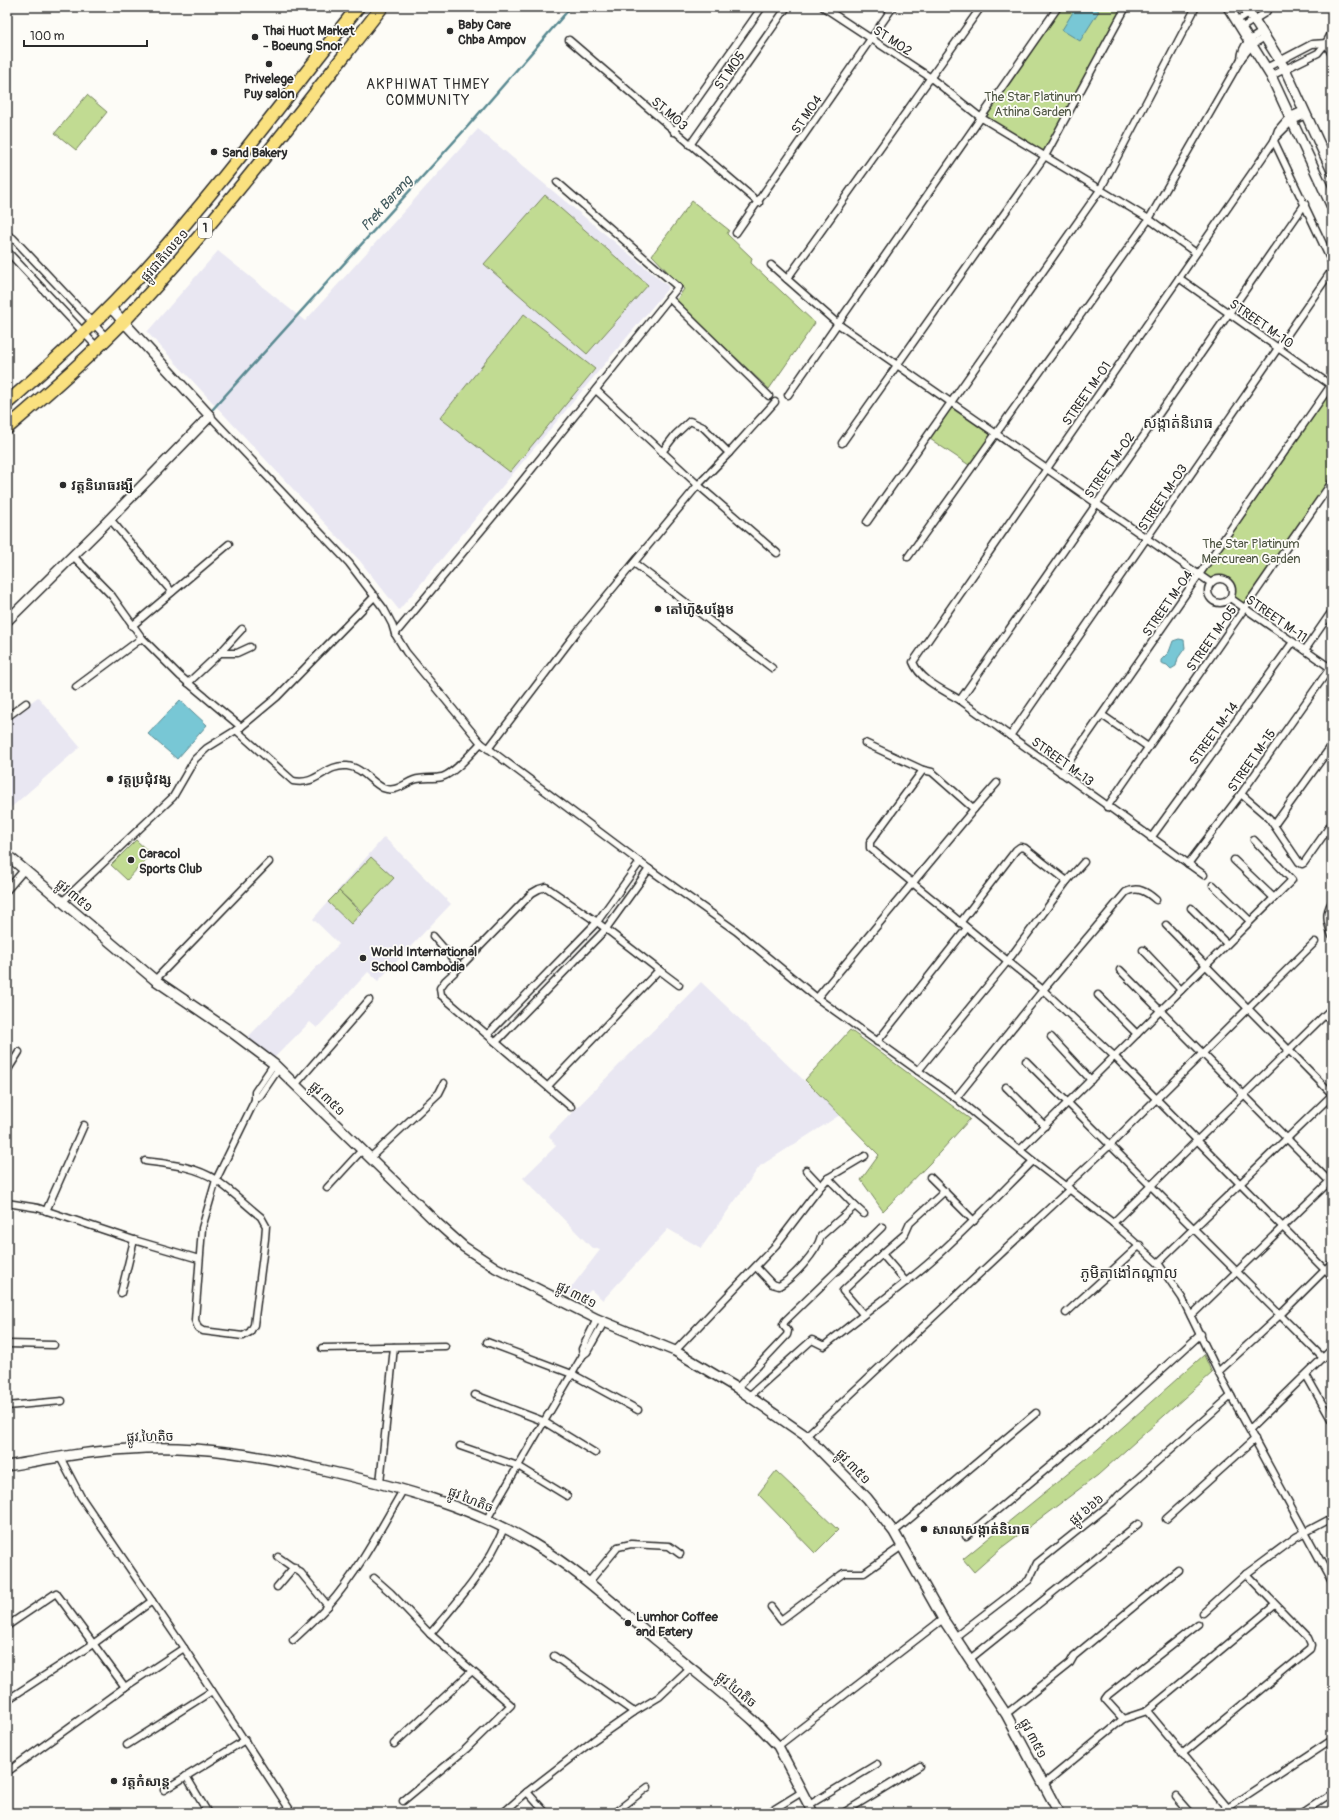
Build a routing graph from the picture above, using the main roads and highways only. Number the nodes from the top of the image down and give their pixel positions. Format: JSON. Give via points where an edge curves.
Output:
{"nodes":[{"id":1,"x":358,"y":7,"type":"edge"},
{"id":2,"x":382,"y":7,"type":"edge"},
{"id":3,"x":7,"y":403,"type":"edge"},
{"id":4,"x":9,"y":423,"type":"edge"}],
"edges":[{"from":1,"to":3,"type":"highway","name":"ផ្លូវជាតិលេខ១","number":"1","via":[[176,235],[83,334]]},
{"from":2,"to":4,"type":"highway","name":"ផ្លូវជាតិលេខ១","number":"1","via":[[238,188],[124,320],[97,347]]}]}
